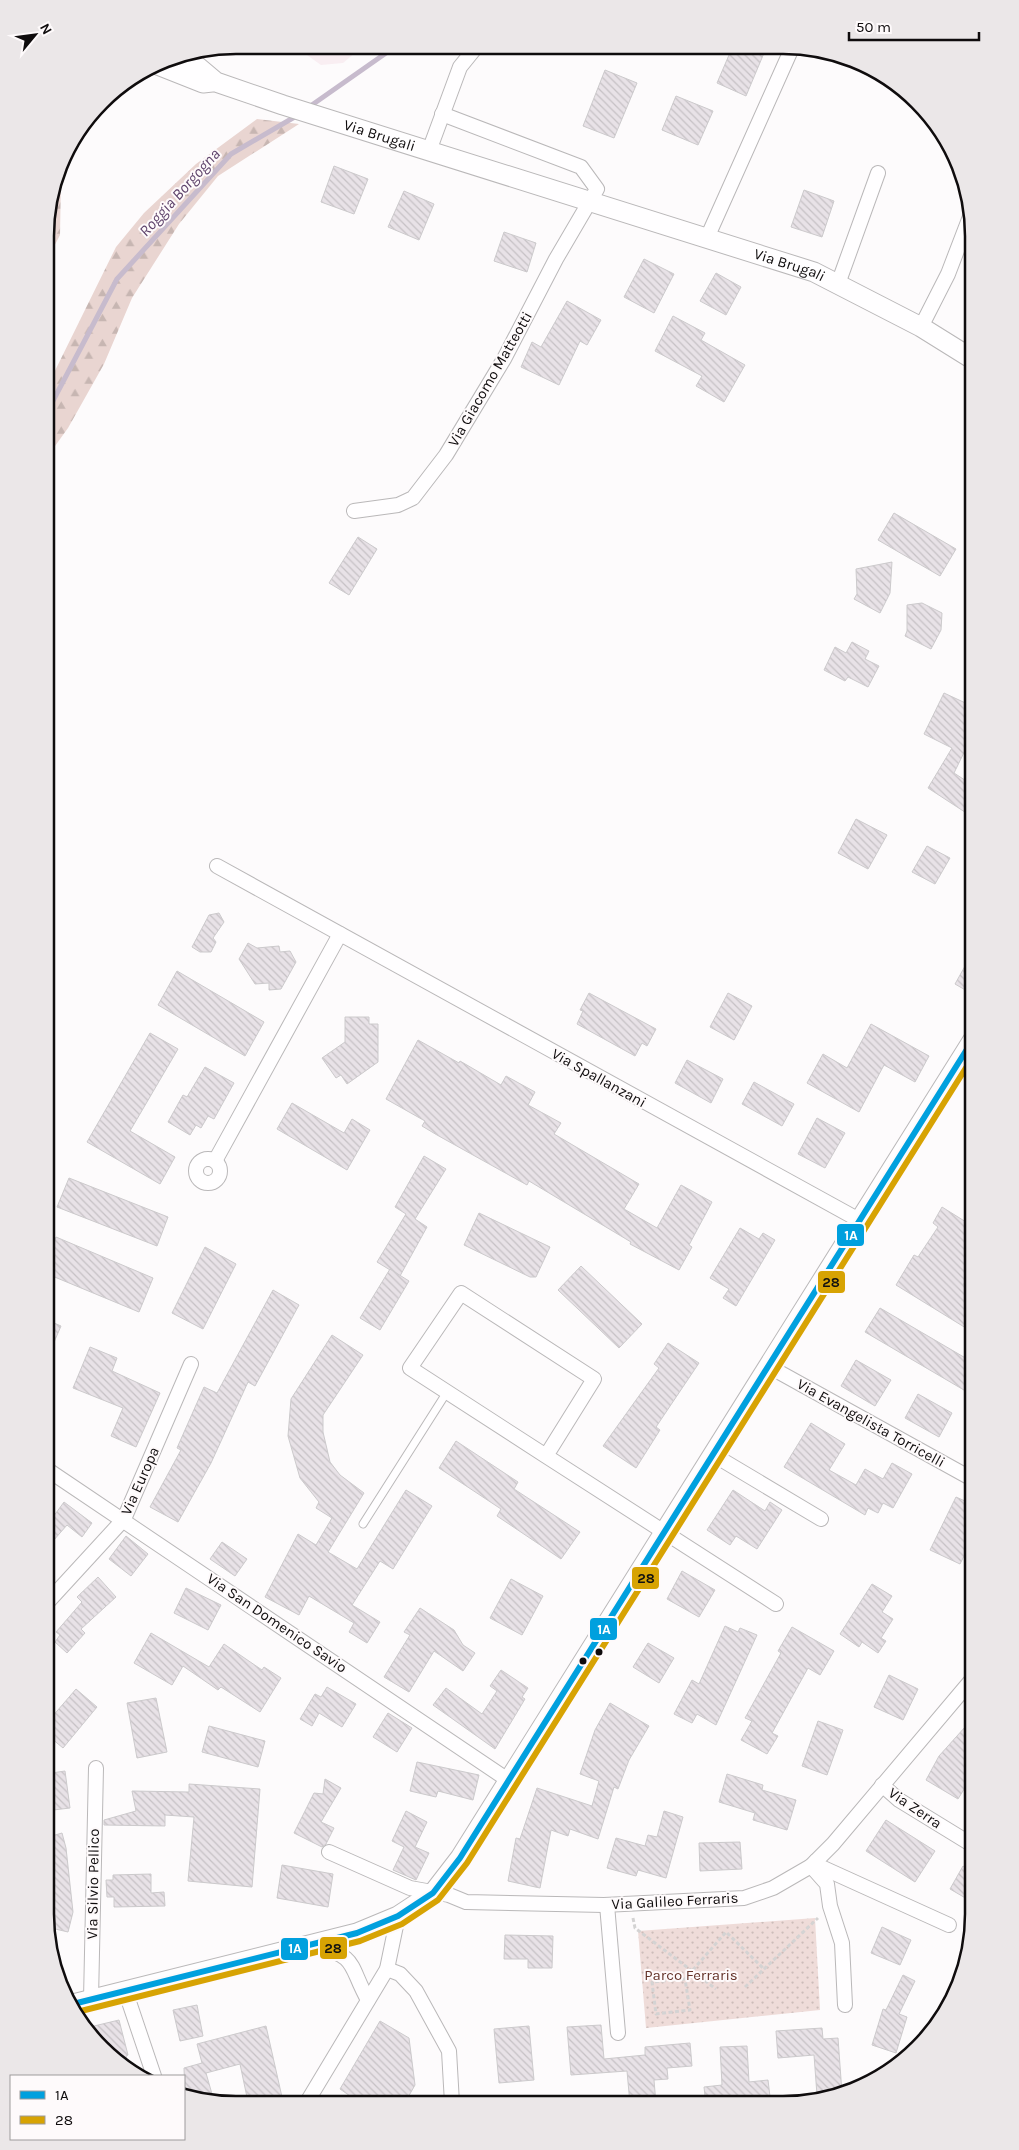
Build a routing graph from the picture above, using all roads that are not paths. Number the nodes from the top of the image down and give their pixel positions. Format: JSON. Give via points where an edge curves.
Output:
{"nodes":[{"id":1,"x":471,"y":54,"type":"edge"},
{"id":2,"x":789,"y":54,"type":"edge"},
{"id":3,"x":190,"y":60,"type":"edge"},
{"id":4,"x":166,"y":68,"type":"edge"},
{"id":5,"x":216,"y":82,"type":"junction"},
{"id":6,"x":442,"y":114,"type":"junction"},
{"id":7,"x":429,"y":151,"type":"junction"},
{"id":8,"x":878,"y":173,"type":"dead end"},
{"id":9,"x":590,"y":202,"type":"junction"},
{"id":10,"x":965,"y":230,"type":"edge"},
{"id":11,"x":707,"y":238,"type":"junction"},
{"id":12,"x":838,"y":284,"type":"junction"},
{"id":13,"x":921,"y":328,"type":"junction"},
{"id":14,"x":965,"y":355,"type":"edge"},
{"id":15,"x":354,"y":511,"type":"dead end"},
{"id":16,"x":217,"y":866,"type":"dead end"},
{"id":17,"x":340,"y":934,"type":"junction"},
{"id":18,"x":965,"y":1057,"type":"edge"},
{"id":19,"x":215,"y":1161,"type":"dead end"},
{"id":20,"x":859,"y":1220,"type":"junction"},
{"id":21,"x":191,"y":1364,"type":"dead end"},
{"id":22,"x":768,"y":1366,"type":"junction"},
{"id":23,"x":447,"y":1392,"type":"junction"},
{"id":24,"x":712,"y":1454,"type":"junction"},
{"id":25,"x":546,"y":1456,"type":"junction"},
{"id":26,"x":54,"y":1474,"type":"edge"},
{"id":27,"x":965,"y":1475,"type":"edge"},
{"id":28,"x":124,"y":1519,"type":"junction"},
{"id":29,"x":821,"y":1519,"type":"dead end"},
{"id":30,"x":363,"y":1524,"type":"dead end"},
{"id":31,"x":664,"y":1532,"type":"junction"},
{"id":32,"x":54,"y":1595,"type":"edge"},
{"id":33,"x":776,"y":1604,"type":"dead end"},
{"id":34,"x":965,"y":1688,"type":"edge"},
{"id":35,"x":96,"y":1768,"type":"dead end"},
{"id":36,"x":508,"y":1780,"type":"junction"},
{"id":37,"x":882,"y":1785,"type":"junction"},
{"id":38,"x":965,"y":1840,"type":"edge"},
{"id":39,"x":329,"y":1852,"type":"dead end"},
{"id":40,"x":814,"y":1864,"type":"junction"},
{"id":41,"x":433,"y":1893,"type":"junction"},
{"id":42,"x":607,"y":1905,"type":"junction"},
{"id":43,"x":398,"y":1916,"type":"junction"},
{"id":44,"x":949,"y":1925,"type":"dead end"},
{"id":45,"x":315,"y":1945,"type":"junction"},
{"id":46,"x":387,"y":1969,"type":"junction"},
{"id":47,"x":126,"y":1990,"type":"junction"},
{"id":48,"x":91,"y":1999,"type":"junction"},
{"id":49,"x":368,"y":2000,"type":"junction"},
{"id":50,"x":77,"y":2003,"type":"edge"},
{"id":51,"x":845,"y":2005,"type":"dead end"},
{"id":52,"x":618,"y":2033,"type":"dead end"},
{"id":53,"x":154,"y":2075,"type":"edge"},
{"id":54,"x":311,"y":2096,"type":"edge"},
{"id":55,"x":452,"y":2096,"type":"edge"}],
"edges":[{"from":1,"to":6,"type":"street","name":"Via Brugali","via":[[460,67]]},
{"from":2,"to":11,"type":"street"},
{"from":3,"to":5,"type":"street"},
{"from":4,"to":5,"type":"street","via":[[203,83]]},
{"from":5,"to":7,"type":"street","name":"Via Brugali"},
{"from":6,"to":7,"type":"street","name":"Via Brugali"},
{"from":6,"to":9,"type":"street","via":[[581,166],[597,189]]},
{"from":7,"to":9,"type":"street","name":"Via Brugali"},
{"from":8,"to":12,"type":"street"},
{"from":9,"to":11,"type":"street","name":"Via Brugali"},
{"from":9,"to":15,"type":"street","name":"Via Giacomo Matteotti","via":[[504,359],[446,455],[413,498],[398,505]]},
{"from":10,"to":13,"type":"street","via":[[948,274]]},
{"from":11,"to":12,"type":"street","name":"Via Brugali","via":[[814,272]]},
{"from":12,"to":13,"type":"street","name":"Via Brugali"},
{"from":13,"to":14,"type":"street","name":"Via Brugali"},
{"from":16,"to":17,"type":"street","name":"Via Spallanzani"},
{"from":17,"to":19,"type":"street"},
{"from":17,"to":20,"type":"street","name":"Via Spallanzani"},
{"from":18,"to":20,"type":"street"},
{"from":20,"to":22,"type":"street"},
{"from":21,"to":28,"type":"street","name":"Via Europa"},
{"from":22,"to":24,"type":"street"},
{"from":22,"to":27,"type":"street","name":"Via Evangelista Torricelli"},
{"from":23,"to":25,"type":"street"},
{"from":23,"to":25,"type":"street","via":[[410,1368],[461,1293],[594,1379]]},
{"from":23,"to":30,"type":"lane"},
{"from":24,"to":29,"type":"street"},
{"from":24,"to":31,"type":"street"},
{"from":25,"to":31,"type":"street"},
{"from":26,"to":28,"type":"street","name":"Via San Domenico Savio"},
{"from":28,"to":32,"type":"street","name":"Via Europa"},
{"from":28,"to":36,"type":"street","name":"Via San Domenico Savio"},
{"from":31,"to":33,"type":"street"},
{"from":31,"to":36,"type":"street"},
{"from":34,"to":37,"type":"street","name":"Via Galileo Ferraris"},
{"from":35,"to":48,"type":"street","name":"Via Silvio Pellico"},
{"from":36,"to":41,"type":"street","via":[[460,1858]]},
{"from":37,"to":38,"type":"street","name":"Via Zerra","via":[[899,1800]]},
{"from":37,"to":40,"type":"street","name":"Via Galileo Ferraris"},
{"from":39,"to":41,"type":"street","name":"Via Galileo Ferraris","via":[[410,1888]]},
{"from":40,"to":42,"type":"street","name":"Via Galileo Ferraris","via":[[774,1888],[744,1898]]},
{"from":40,"to":44,"type":"street"},
{"from":40,"to":51,"type":"street","via":[[827,1884],[842,1943]]},
{"from":41,"to":42,"type":"street","name":"Via Galileo Ferraris","via":[[466,1902]]},
{"from":41,"to":43,"type":"street"},
{"from":42,"to":52,"type":"street"},
{"from":43,"to":45,"type":"street"},
{"from":43,"to":46,"type":"street"},
{"from":45,"to":47,"type":"street"},
{"from":45,"to":49,"type":"street","via":[[339,1952],[352,1964]]},
{"from":46,"to":49,"type":"street"},
{"from":46,"to":55,"type":"street","via":[[400,1974],[416,1991],[449,2051]]},
{"from":47,"to":48,"type":"street"},
{"from":47,"to":53,"type":"street"},
{"from":48,"to":50,"type":"street"},
{"from":49,"to":54,"type":"street"}]}
